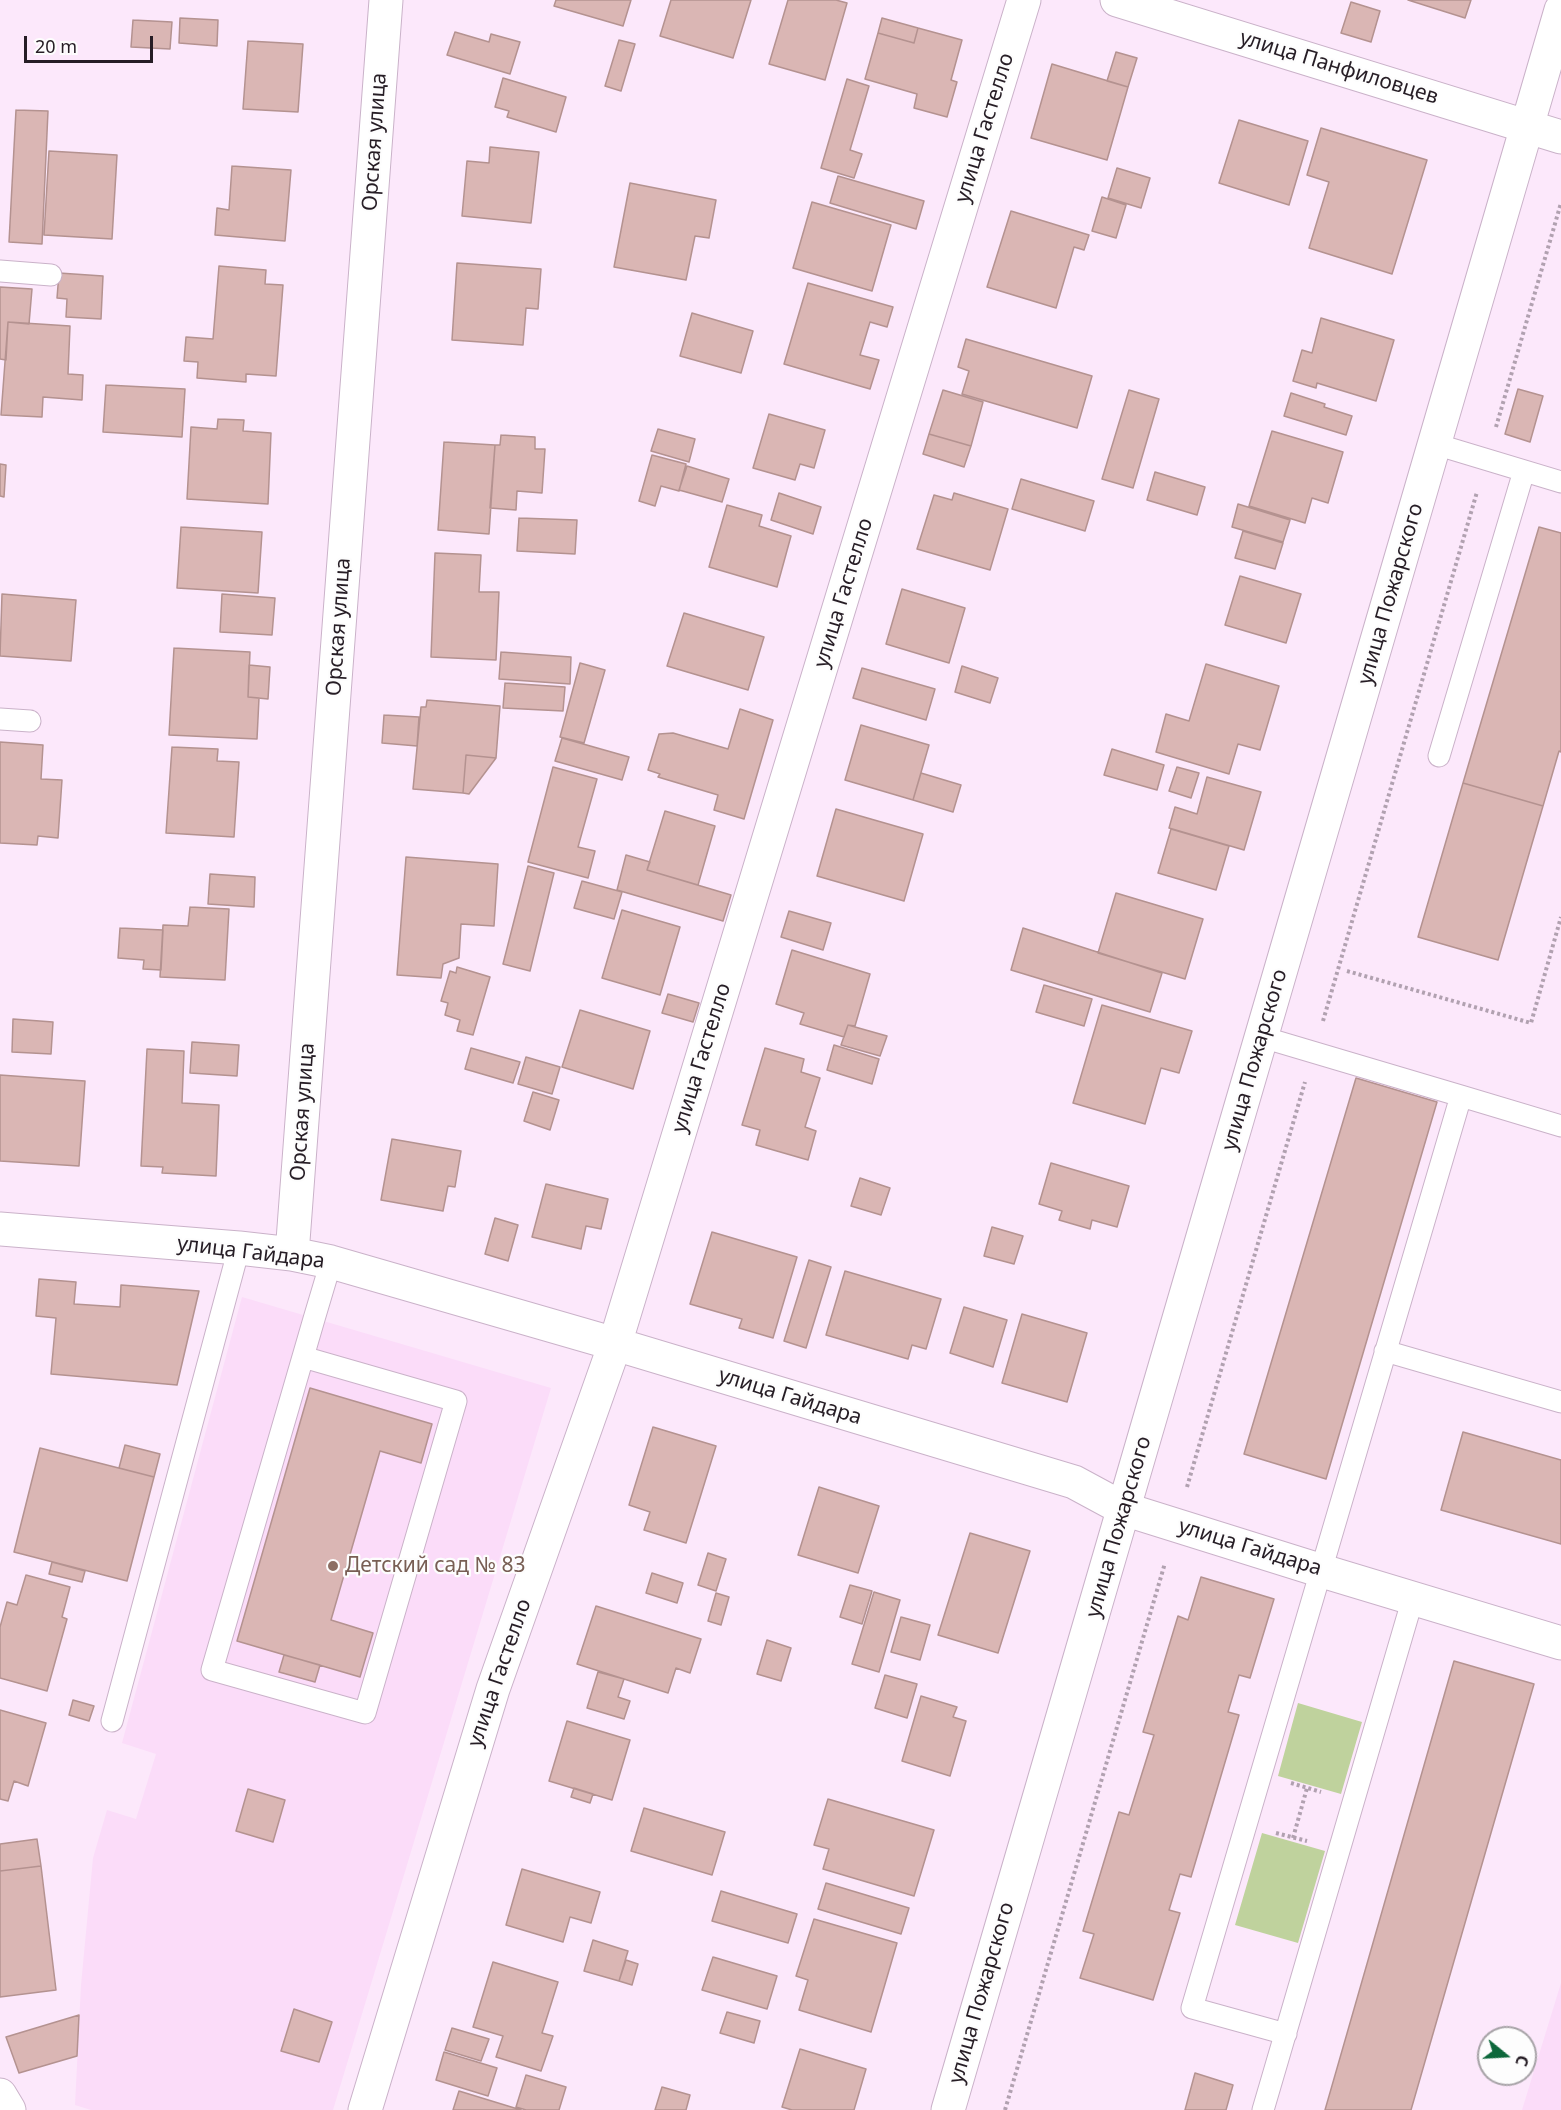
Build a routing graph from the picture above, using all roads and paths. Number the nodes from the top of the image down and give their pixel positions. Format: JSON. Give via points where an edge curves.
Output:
{"nodes":[{"id":1,"x":386,"y":0,"type":"edge"},
{"id":2,"x":1024,"y":0,"type":"edge"},
{"id":3,"x":1117,"y":0,"type":"edge"},
{"id":4,"x":1561,"y":10,"type":"edge"},
{"id":5,"x":1527,"y":126,"type":"junction"},
{"id":6,"x":1561,"y":137,"type":"edge"},
{"id":7,"x":1561,"y":203,"type":"edge"},
{"id":8,"x":0,"y":271,"type":"edge"},
{"id":9,"x":51,"y":275,"type":"dead end"},
{"id":10,"x":1435,"y":444,"type":"junction"},
{"id":11,"x":1486,"y":459,"type":"junction"},
{"id":12,"x":1524,"y":471,"type":"junction"},
{"id":13,"x":1561,"y":482,"type":"edge"},
{"id":14,"x":0,"y":719,"type":"edge"},
{"id":15,"x":30,"y":722,"type":"dead end"},
{"id":16,"x":1439,"y":756,"type":"dead end"},
{"id":17,"x":1561,"y":917,"type":"edge"},
{"id":18,"x":1347,"y":971,"type":"dead end"},
{"id":19,"x":1262,"y":1037,"type":"junction"},
{"id":20,"x":1314,"y":1052,"type":"junction"},
{"id":21,"x":1461,"y":1096,"type":"junction"},
{"id":22,"x":1561,"y":1126,"type":"edge"},
{"id":23,"x":0,"y":1229,"type":"edge"},
{"id":24,"x":239,"y":1248,"type":"junction"},
{"id":25,"x":292,"y":1254,"type":"junction"},
{"id":26,"x":331,"y":1262,"type":"junction"},
{"id":27,"x":615,"y":1344,"type":"junction"},
{"id":28,"x":1385,"y":1351,"type":"junction"},
{"id":29,"x":303,"y":1357,"type":"junction"},
{"id":30,"x":1561,"y":1402,"type":"edge"},
{"id":31,"x":1124,"y":1509,"type":"junction"},
{"id":32,"x":1176,"y":1525,"type":"junction"},
{"id":33,"x":1320,"y":1570,"type":"junction"},
{"id":34,"x":1413,"y":1598,"type":"junction"},
{"id":35,"x":1561,"y":1643,"type":"edge"},
{"id":36,"x":112,"y":1721,"type":"dead end"},
{"id":37,"x":1260,"y":1774,"type":"junction"},
{"id":38,"x":1307,"y":1788,"type":"junction"},
{"id":39,"x":1354,"y":1801,"type":"junction"},
{"id":40,"x":1245,"y":1824,"type":"junction"},
{"id":41,"x":1293,"y":1838,"type":"junction"},
{"id":42,"x":1339,"y":1851,"type":"junction"},
{"id":43,"x":1286,"y":2034,"type":"junction"},
{"id":44,"x":0,"y":2095,"type":"edge"},
{"id":45,"x":9,"y":2110,"type":"edge"},
{"id":46,"x":365,"y":2110,"type":"edge"},
{"id":47,"x":948,"y":2110,"type":"edge"},
{"id":48,"x":1005,"y":2110,"type":"edge"},
{"id":49,"x":1263,"y":2110,"type":"edge"}],
"edges":[{"from":1,"to":25,"type":"street","name":"Орская улица"},
{"from":2,"to":27,"type":"street","name":"улица Гастелло"},
{"from":3,"to":5,"type":"street","name":"улица Панфиловцев"},
{"from":4,"to":5,"type":"street","name":"улица Пожарского"},
{"from":5,"to":6,"type":"street","name":"улица Панфиловцев"},
{"from":5,"to":10,"type":"street","name":"улица Пожарского"},
{"from":7,"to":11,"type":"path"},
{"from":8,"to":9,"type":"lane"},
{"from":10,"to":11,"type":"lane"},
{"from":10,"to":19,"type":"street","name":"улица Пожарского"},
{"from":11,"to":12,"type":"lane"},
{"from":11,"to":20,"type":"path"},
{"from":12,"to":13,"type":"lane"},
{"from":12,"to":16,"type":"lane"},
{"from":14,"to":15,"type":"lane"},
{"from":17,"to":18,"type":"path","via":[[1531,1023]]},
{"from":19,"to":20,"type":"lane"},
{"from":19,"to":31,"type":"street","name":"улица Пожарского"},
{"from":20,"to":21,"type":"lane"},
{"from":20,"to":32,"type":"path"},
{"from":21,"to":22,"type":"lane"},
{"from":21,"to":28,"type":"lane"},
{"from":23,"to":24,"type":"street","name":"улица Гайдара"},
{"from":24,"to":25,"type":"street","name":"улица Гайдара"},
{"from":24,"to":36,"type":"lane"},
{"from":25,"to":26,"type":"street","name":"улица Гайдара"},
{"from":26,"to":27,"type":"street","name":"улица Гайдара"},
{"from":26,"to":29,"type":"lane"},
{"from":27,"to":31,"type":"street","name":"улица Гайдара","via":[[1074,1482]]},
{"from":27,"to":46,"type":"street","name":"улица Гастелло","via":[[493,1689]]},
{"from":28,"to":30,"type":"lane"},
{"from":28,"to":33,"type":"lane"},
{"from":29,"to":29,"type":"lane","via":[[212,1670],[365,1713],[456,1401]]},
{"from":31,"to":32,"type":"street","name":"улица Гайдара"},
{"from":31,"to":47,"type":"street","name":"улица Пожарского"},
{"from":32,"to":33,"type":"street","name":"улица Гайдара"},
{"from":32,"to":48,"type":"path"},
{"from":33,"to":34,"type":"street","name":"улица Гайдара"},
{"from":33,"to":37,"type":"lane"},
{"from":34,"to":35,"type":"street","name":"улица Гайдара"},
{"from":34,"to":39,"type":"lane"},
{"from":37,"to":38,"type":"path"},
{"from":37,"to":40,"type":"lane"},
{"from":38,"to":39,"type":"path"},
{"from":38,"to":41,"type":"path"},
{"from":39,"to":42,"type":"lane"},
{"from":40,"to":41,"type":"path"},
{"from":40,"to":43,"type":"lane","via":[[1192,2008]]},
{"from":41,"to":42,"type":"path"},
{"from":42,"to":43,"type":"lane"},
{"from":43,"to":49,"type":"lane"},
{"from":44,"to":45,"type":"street"}]}
